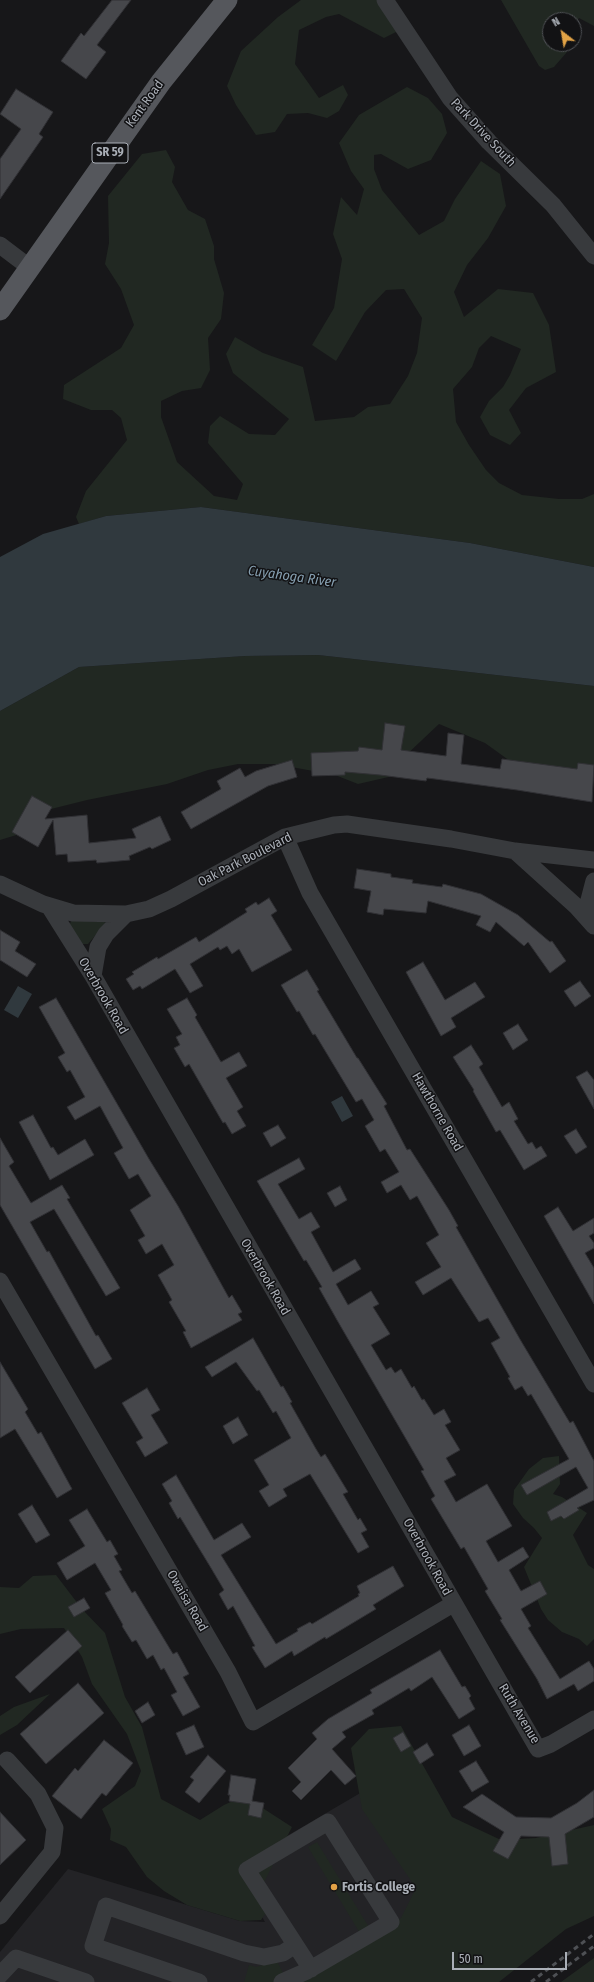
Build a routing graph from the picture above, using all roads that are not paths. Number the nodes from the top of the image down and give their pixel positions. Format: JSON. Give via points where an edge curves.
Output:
{"nodes":[{"id":1,"x":227,"y":0,"type":"edge"},
{"id":2,"x":386,"y":0,"type":"edge"},
{"id":3,"x":0,"y":244,"type":"edge"},
{"id":4,"x":594,"y":256,"type":"edge"},
{"id":5,"x":29,"y":267,"type":"junction"},
{"id":6,"x":0,"y":310,"type":"edge"},
{"id":7,"x":285,"y":837,"type":"junction"},
{"id":8,"x":515,"y":851,"type":"junction"},
{"id":9,"x":594,"y":860,"type":"edge"},
{"id":10,"x":594,"y":881,"type":"edge"},
{"id":11,"x":0,"y":884,"type":"edge"},
{"id":12,"x":49,"y":906,"type":"junction"},
{"id":13,"x":126,"y":914,"type":"junction"},
{"id":14,"x":593,"y":924,"type":"edge"},
{"id":15,"x":93,"y":976,"type":"junction"},
{"id":16,"x":0,"y":1281,"type":"edge"},
{"id":17,"x":594,"y":1384,"type":"edge"},
{"id":18,"x":453,"y":1604,"type":"junction"},
{"id":19,"x":480,"y":1648,"type":"joint"},
{"id":20,"x":594,"y":1719,"type":"edge"},
{"id":21,"x":7,"y":1760,"type":"dead end"},
{"id":22,"x":0,"y":1916,"type":"edge"},
{"id":23,"x":295,"y":1945,"type":"junction"},
{"id":24,"x":311,"y":1969,"type":"junction"},
{"id":25,"x":0,"y":1975,"type":"edge"},
{"id":26,"x":86,"y":1982,"type":"edge"},
{"id":27,"x":199,"y":1982,"type":"edge"},
{"id":28,"x":282,"y":1982,"type":"edge"}],
"edges":[{"from":1,"to":5,"type":"main road","name":"Kent Road","number":"SR 59","via":[[161,82]]},
{"from":2,"to":4,"type":"street","name":"Park Drive South","via":[[450,98],[489,142],[553,205]]},
{"from":3,"to":5,"type":"street"},
{"from":5,"to":6,"type":"main road","name":"Kent Road","number":"SR 59"},
{"from":7,"to":8,"type":"street","name":"Oak Park Boulevard","via":[[347,824]]},
{"from":7,"to":13,"type":"street","name":"Oak Park Boulevard","via":[[171,899],[149,909]]},
{"from":7,"to":17,"type":"street","name":"Hawthorne Road","via":[[310,893]]},
{"from":8,"to":9,"type":"street","name":"Oak Park Boulevard"},
{"from":8,"to":14,"type":"street"},
{"from":10,"to":14,"type":"street","via":[[588,904]]},
{"from":11,"to":12,"type":"street","name":"Oak Park Boulevard"},
{"from":12,"to":13,"type":"street","name":"Oak Park Boulevard","via":[[73,913]]},
{"from":12,"to":15,"type":"street","name":"Overbrook Road"},
{"from":13,"to":15,"type":"street","via":[[106,934],[98,947]]},
{"from":15,"to":18,"type":"street","name":"Overbrook Road"},
{"from":16,"to":18,"type":"street","name":"Owaisa Road","via":[[228,1672],[253,1722]]},
{"from":18,"to":19,"type":"street","name":"Overbrook Road"},
{"from":19,"to":20,"type":"street","name":"Ruth Avenue","via":[[538,1749]]},
{"from":21,"to":22,"type":"street","via":[[38,1794],[55,1828],[52,1852]]},
{"from":23,"to":24,"type":"street"},
{"from":23,"to":24,"type":"street","via":[[247,1870],[328,1822],[391,1922]]},
{"from":23,"to":27,"type":"street","via":[[283,1953],[264,1957],[244,1953],[106,1906],[93,1946]]},
{"from":24,"to":28,"type":"street"},
{"from":25,"to":26,"type":"street","via":[[16,1958]]}]}
